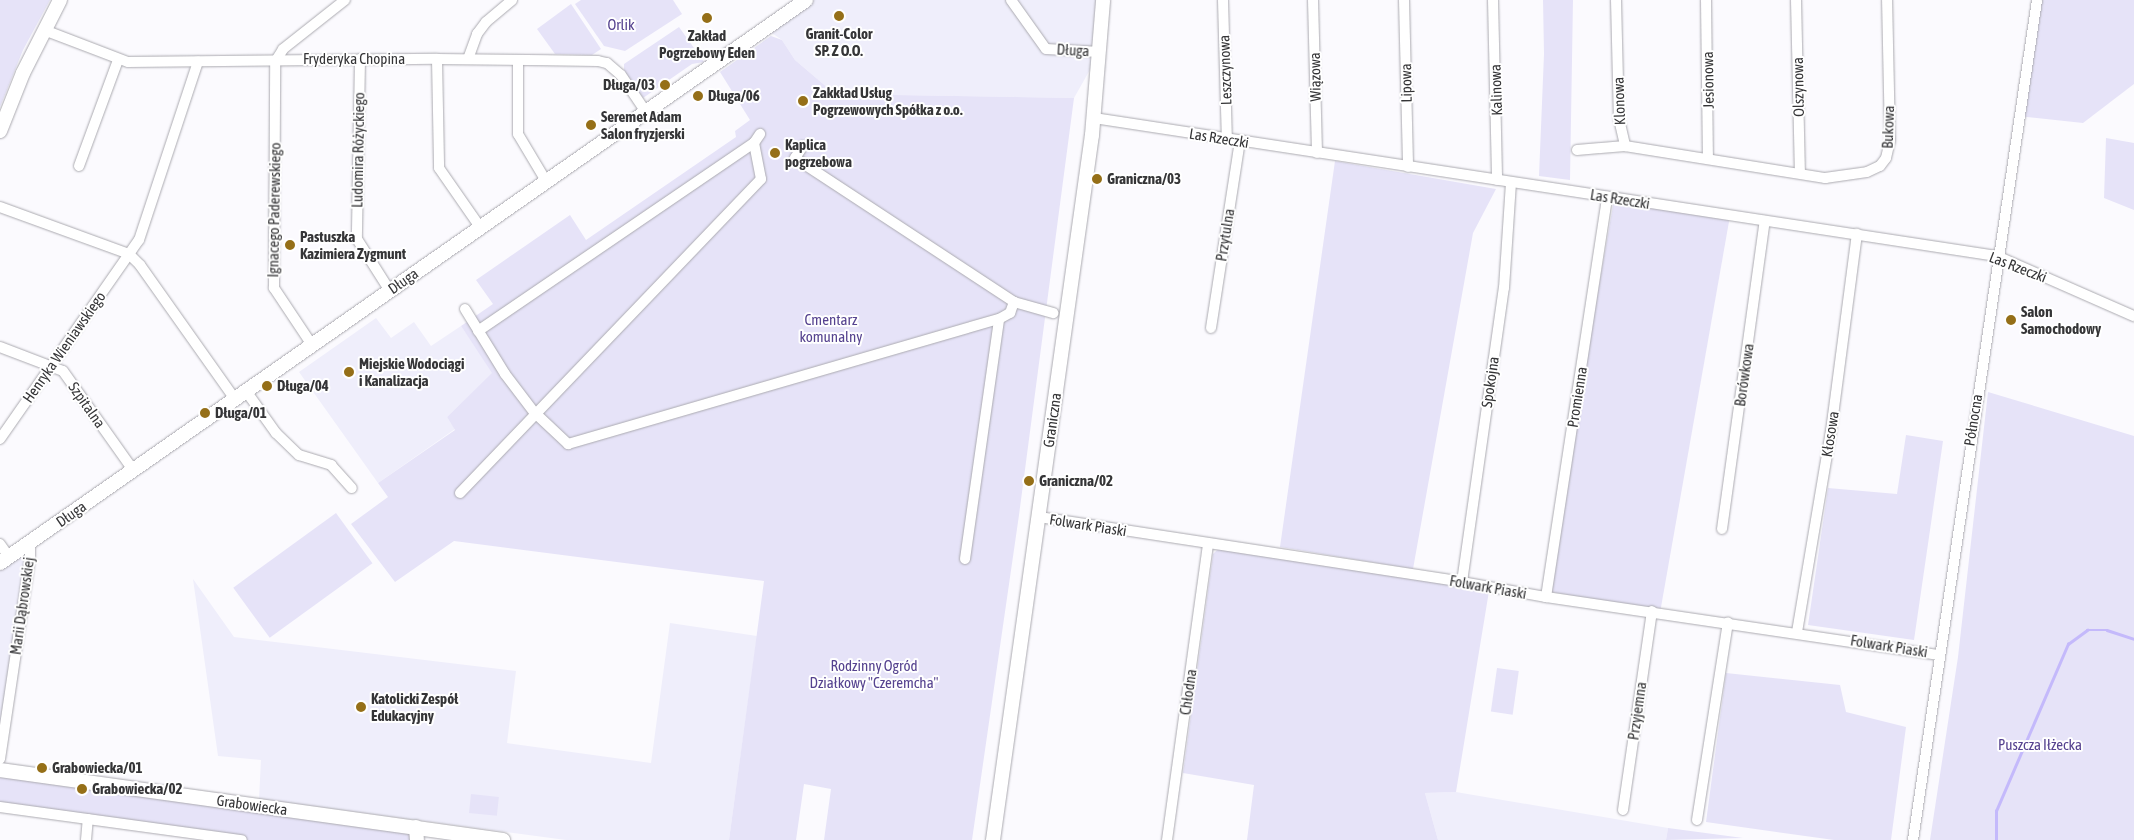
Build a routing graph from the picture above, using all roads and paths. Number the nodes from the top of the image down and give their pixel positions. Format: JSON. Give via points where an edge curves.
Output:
{"nodes":[{"id":1,"x":60,"y":0,"type":"edge"},
{"id":2,"x":345,"y":0,"type":"edge"},
{"id":3,"x":512,"y":0,"type":"edge"},
{"id":4,"x":806,"y":0,"type":"edge"},
{"id":5,"x":1011,"y":0,"type":"edge"},
{"id":6,"x":1104,"y":0,"type":"edge"},
{"id":7,"x":1223,"y":0,"type":"edge"},
{"id":8,"x":1313,"y":0,"type":"edge"},
{"id":9,"x":1404,"y":0,"type":"edge"},
{"id":10,"x":1493,"y":0,"type":"edge"},
{"id":11,"x":1616,"y":0,"type":"edge"},
{"id":12,"x":1706,"y":0,"type":"edge"},
{"id":13,"x":1796,"y":0,"type":"edge"},
{"id":14,"x":1887,"y":0,"type":"edge"},
{"id":15,"x":2037,"y":0,"type":"edge"},
{"id":16,"x":44,"y":30,"type":"junction"},
{"id":17,"x":1100,"y":52,"type":"junction"},
{"id":18,"x":360,"y":59,"type":"junction"},
{"id":19,"x":437,"y":59,"type":"junction"},
{"id":20,"x":468,"y":59,"type":"junction"},
{"id":21,"x":118,"y":60,"type":"junction"},
{"id":22,"x":518,"y":60,"type":"junction"},
{"id":23,"x":198,"y":62,"type":"junction"},
{"id":24,"x":275,"y":62,"type":"junction"},
{"id":25,"x":646,"y":112,"type":"junction"},
{"id":26,"x":1094,"y":118,"type":"junction"},
{"id":27,"x":0,"y":131,"type":"edge"},
{"id":28,"x":760,"y":134,"type":"dead end"},
{"id":29,"x":1227,"y":139,"type":"junction"},
{"id":30,"x":1240,"y":141,"type":"junction"},
{"id":31,"x":754,"y":143,"type":"junction"},
{"id":32,"x":803,"y":146,"type":"dead end"},
{"id":33,"x":1625,"y":146,"type":"junction"},
{"id":34,"x":1576,"y":150,"type":"dead end"},
{"id":35,"x":1317,"y":153,"type":"junction"},
{"id":36,"x":1708,"y":160,"type":"junction"},
{"id":37,"x":79,"y":166,"type":"dead end"},
{"id":38,"x":1408,"y":167,"type":"junction"},
{"id":39,"x":1800,"y":173,"type":"junction"},
{"id":40,"x":1497,"y":180,"type":"junction"},
{"id":41,"x":546,"y":181,"type":"junction"},
{"id":42,"x":1512,"y":182,"type":"junction"},
{"id":43,"x":1608,"y":197,"type":"junction"},
{"id":44,"x":0,"y":206,"type":"edge"},
{"id":45,"x":1765,"y":221,"type":"junction"},
{"id":46,"x":480,"y":227,"type":"junction"},
{"id":47,"x":1857,"y":234,"type":"junction"},
{"id":48,"x":129,"y":254,"type":"junction"},
{"id":49,"x":1998,"y":256,"type":"junction"},
{"id":50,"x":390,"y":290,"type":"junction"},
{"id":51,"x":1014,"y":302,"type":"junction"},
{"id":52,"x":465,"y":309,"type":"dead end"},
{"id":53,"x":1052,"y":313,"type":"dead end"},
{"id":54,"x":2134,"y":316,"type":"edge"},
{"id":55,"x":999,"y":319,"type":"junction"},
{"id":56,"x":1211,"y":328,"type":"dead end"},
{"id":57,"x":478,"y":331,"type":"junction"},
{"id":58,"x":312,"y":345,"type":"junction"},
{"id":59,"x":0,"y":347,"type":"edge"},
{"id":60,"x":51,"y":366,"type":"junction"},
{"id":61,"x":241,"y":395,"type":"junction"},
{"id":62,"x":534,"y":412,"type":"junction"},
{"id":63,"x":0,"y":439,"type":"edge"},
{"id":64,"x":133,"y":470,"type":"junction"},
{"id":65,"x":352,"y":488,"type":"dead end"},
{"id":66,"x":460,"y":493,"type":"dead end"},
{"id":67,"x":1039,"y":517,"type":"junction"},
{"id":68,"x":1722,"y":528,"type":"dead end"},
{"id":69,"x":30,"y":543,"type":"junction"},
{"id":70,"x":0,"y":544,"type":"edge"},
{"id":71,"x":1208,"y":544,"type":"junction"},
{"id":72,"x":965,"y":559,"type":"dead end"},
{"id":73,"x":4,"y":560,"type":"edge"},
{"id":74,"x":1462,"y":582,"type":"junction"},
{"id":75,"x":1546,"y":598,"type":"junction"},
{"id":76,"x":1652,"y":611,"type":"junction"},
{"id":77,"x":1728,"y":622,"type":"junction"},
{"id":78,"x":1797,"y":632,"type":"junction"},
{"id":79,"x":1938,"y":655,"type":"junction"},
{"id":80,"x":0,"y":759,"type":"edge"},
{"id":81,"x":0,"y":770,"type":"edge"},
{"id":82,"x":0,"y":807,"type":"edge"},
{"id":83,"x":1623,"y":810,"type":"dead end"},
{"id":84,"x":88,"y":820,"type":"junction"},
{"id":85,"x":1698,"y":820,"type":"dead end"},
{"id":86,"x":417,"y":834,"type":"edge"},
{"id":87,"x":206,"y":838,"type":"edge"},
{"id":88,"x":86,"y":840,"type":"edge"},
{"id":89,"x":242,"y":840,"type":"edge"},
{"id":90,"x":504,"y":840,"type":"edge"},
{"id":91,"x":993,"y":840,"type":"edge"},
{"id":92,"x":1167,"y":840,"type":"edge"},
{"id":93,"x":1913,"y":840,"type":"edge"}],
"edges":[{"from":1,"to":16,"type":"street"},
{"from":2,"to":24,"type":"street","via":[[283,49]]},
{"from":3,"to":20,"type":"street","via":[[477,34]]},
{"from":4,"to":25,"type":"street","name":"Długa"},
{"from":5,"to":17,"type":"street","name":"Długa","via":[[1046,49]]},
{"from":6,"to":17,"type":"street","name":"Graniczna"},
{"from":7,"to":29,"type":"street","name":"Leszczynowa"},
{"from":8,"to":35,"type":"street","name":"Wiązowa"},
{"from":9,"to":38,"type":"street","name":"Lipowa"},
{"from":10,"to":40,"type":"street","name":"Kalinowa"},
{"from":11,"to":33,"type":"street","name":"Klonowa","via":[[1619,119]]},
{"from":12,"to":36,"type":"street","name":"Jesionowa"},
{"from":13,"to":39,"type":"street","name":"Olszynowa"},
{"from":14,"to":39,"type":"street","name":"Bukowa","via":[[1890,140],[1886,158],[1880,166],[1850,176],[1825,178]]},
{"from":15,"to":49,"type":"street","name":"Północna"},
{"from":16,"to":21,"type":"street","name":"Fryderyka Chopina"},
{"from":16,"to":27,"type":"street"},
{"from":17,"to":26,"type":"street","name":"Graniczna"},
{"from":18,"to":19,"type":"street","name":"Fryderyka Chopina"},
{"from":18,"to":24,"type":"street","name":"Fryderyka Chopina"},
{"from":18,"to":50,"type":"street","name":"Ludomira Różyckiego","via":[[358,239]]},
{"from":19,"to":20,"type":"street","name":"Fryderyka Chopina"},
{"from":19,"to":46,"type":"street","via":[[439,168]]},
{"from":20,"to":22,"type":"street","name":"Fryderyka Chopina"},
{"from":21,"to":23,"type":"street","name":"Fryderyka Chopina"},
{"from":21,"to":37,"type":"street"},
{"from":22,"to":25,"type":"street","name":"Fryderyka Chopina","via":[[607,63],[621,74]]},
{"from":22,"to":41,"type":"street","via":[[518,134]]},
{"from":23,"to":24,"type":"street","name":"Fryderyka Chopina"},
{"from":23,"to":48,"type":"street","name":"Henryka Wieniawskiego","via":[[138,240]]},
{"from":24,"to":58,"type":"street","name":"Ignacego Paderewskiego","via":[[274,288]]},
{"from":25,"to":41,"type":"street","name":"Długa"},
{"from":26,"to":29,"type":"street","name":"Las Rzeczki"},
{"from":26,"to":67,"type":"street","name":"Graniczna"},
{"from":28,"to":31,"type":"street"},
{"from":29,"to":30,"type":"street","name":"Las Rzeczki"},
{"from":30,"to":35,"type":"street","name":"Las Rzeczki"},
{"from":30,"to":56,"type":"street","name":"Przytulna"},
{"from":31,"to":57,"type":"street"},
{"from":31,"to":62,"type":"street","via":[[761,179]]},
{"from":32,"to":51,"type":"street","via":[[796,158]]},
{"from":33,"to":34,"type":"street"},
{"from":33,"to":36,"type":"street","name":"Klonowa"},
{"from":35,"to":38,"type":"street","name":"Las Rzeczki"},
{"from":36,"to":39,"type":"street","name":"Bukowa"},
{"from":38,"to":40,"type":"street","name":"Las Rzeczki"},
{"from":40,"to":42,"type":"street","name":"Las Rzeczki"},
{"from":41,"to":46,"type":"street","name":"Długa"},
{"from":42,"to":43,"type":"street","name":"Las Rzeczki"},
{"from":42,"to":74,"type":"street","name":"Spokojna","via":[[1504,288]]},
{"from":43,"to":45,"type":"street","name":"Las Rzeczki"},
{"from":43,"to":75,"type":"street","name":"Promienna"},
{"from":44,"to":48,"type":"street"},
{"from":45,"to":47,"type":"street","name":"Las Rzeczki"},
{"from":45,"to":68,"type":"street","name":"Borówkowa"},
{"from":46,"to":50,"type":"street","name":"Długa"},
{"from":47,"to":49,"type":"street","name":"Las Rzeczki"},
{"from":47,"to":78,"type":"street","name":"Kłosowa","via":[[1831,431]]},
{"from":48,"to":60,"type":"street","name":"Henryka Wieniawskiego"},
{"from":48,"to":61,"type":"street"},
{"from":49,"to":54,"type":"street","name":"Las Rzeczki"},
{"from":49,"to":79,"type":"street","name":"Północna"},
{"from":50,"to":58,"type":"street","name":"Długa"},
{"from":51,"to":53,"type":"street"},
{"from":51,"to":55,"type":"street","via":[[1010,313]]},
{"from":52,"to":57,"type":"street"},
{"from":55,"to":62,"type":"street","via":[[876,352],[580,442],[568,444]]},
{"from":55,"to":72,"type":"street"},
{"from":57,"to":62,"type":"street"},
{"from":58,"to":61,"type":"street","name":"Długa"},
{"from":59,"to":60,"type":"street","name":"Szpitalna"},
{"from":60,"to":63,"type":"street","name":"Henryka Wieniawskiego"},
{"from":60,"to":64,"type":"street","name":"Szpitalna","via":[[63,371]]},
{"from":61,"to":64,"type":"street","name":"Długa"},
{"from":61,"to":65,"type":"street","via":[[293,449],[304,458],[338,470]]},
{"from":62,"to":66,"type":"street"},
{"from":64,"to":69,"type":"street","name":"Długa"},
{"from":67,"to":71,"type":"street","name":"Folwark Piaski"},
{"from":67,"to":91,"type":"street","name":"Graniczna"},
{"from":69,"to":73,"type":"street","name":"Długa"},
{"from":69,"to":80,"type":"street","name":"Marii Dąbrowskiej"},
{"from":70,"to":73,"type":"street"},
{"from":71,"to":74,"type":"street","name":"Folwark Piaski"},
{"from":71,"to":92,"type":"street","name":"Chłodna"},
{"from":74,"to":75,"type":"street","name":"Folwark Piaski"},
{"from":75,"to":76,"type":"street","name":"Folwark Piaski"},
{"from":76,"to":77,"type":"street","name":"Folwark Piaski"},
{"from":76,"to":83,"type":"street","name":"Przyjemna"},
{"from":77,"to":78,"type":"street","name":"Folwark Piaski"},
{"from":77,"to":85,"type":"street"},
{"from":78,"to":79,"type":"street","name":"Folwark Piaski"},
{"from":79,"to":93,"type":"street","name":"Północna"},
{"from":81,"to":86,"type":"street","name":"Grabowiecka"},
{"from":82,"to":84,"type":"street"},
{"from":84,"to":87,"type":"street"},
{"from":84,"to":88,"type":"street"},
{"from":86,"to":90,"type":"street","name":"Grabowiecka"},
{"from":87,"to":89,"type":"street"}]}
